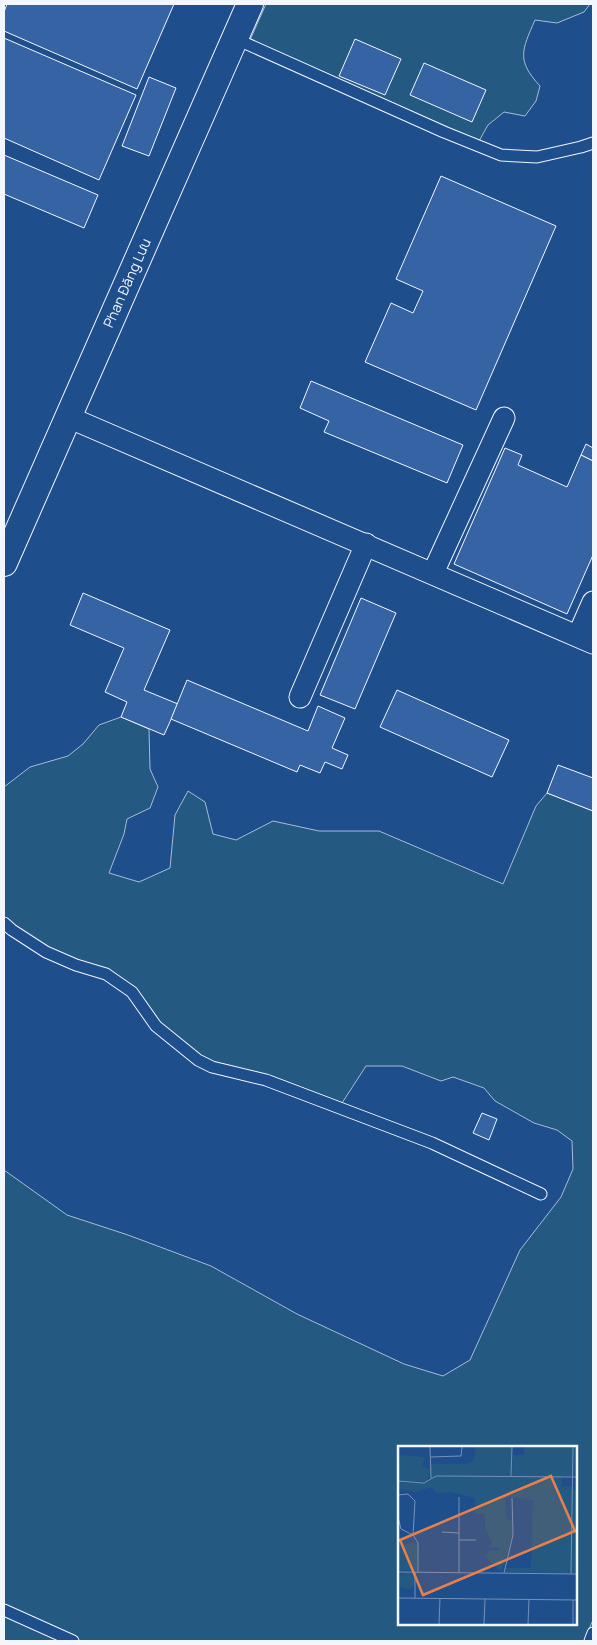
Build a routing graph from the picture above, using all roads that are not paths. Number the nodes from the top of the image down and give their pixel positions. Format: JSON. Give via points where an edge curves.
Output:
{"nodes":[{"id":1,"x":246,"y":7,"type":"edge"},
{"id":2,"x":236,"y":39,"type":"junction"},
{"id":3,"x":593,"y":143,"type":"edge"},
{"id":4,"x":68,"y":416,"type":"junction"},
{"id":5,"x":504,"y":418,"type":"dead end"},
{"id":6,"x":366,"y":544,"type":"junction"},
{"id":7,"x":4,"y":563,"type":"edge"},
{"id":8,"x":433,"y":573,"type":"junction"},
{"id":9,"x":593,"y":602,"type":"edge"},
{"id":10,"x":586,"y":640,"type":"edge"},
{"id":11,"x":300,"y":697,"type":"dead end"},
{"id":12,"x":4,"y":923,"type":"edge"},
{"id":13,"x":541,"y":1194,"type":"dead end"},
{"id":14,"x":4,"y":1610,"type":"edge"},
{"id":15,"x":593,"y":1633,"type":"edge"},
{"id":16,"x":73,"y":1641,"type":"edge"},
{"id":17,"x":590,"y":1641,"type":"edge"}],
"edges":[{"from":1,"to":2,"type":"street","name":"Phan Đăng Lưu"},
{"from":2,"to":3,"type":"lane","via":[[501,155],[537,157]]},
{"from":2,"to":4,"type":"street","name":"Phan Đăng Lưu"},
{"from":4,"to":6,"type":"street"},
{"from":4,"to":7,"type":"street","name":"Phan Đăng Lưu"},
{"from":5,"to":8,"type":"street"},
{"from":6,"to":8,"type":"street"},
{"from":6,"to":11,"type":"street"},
{"from":8,"to":10,"type":"street"},
{"from":9,"to":10,"type":"street"},
{"from":12,"to":13,"type":"lane","via":[[46,952],[106,974],[132,992],[156,1026],[198,1060],[212,1067],[266,1080],[432,1143]]},
{"from":14,"to":16,"type":"lane"},
{"from":15,"to":17,"type":"lane"}]}
